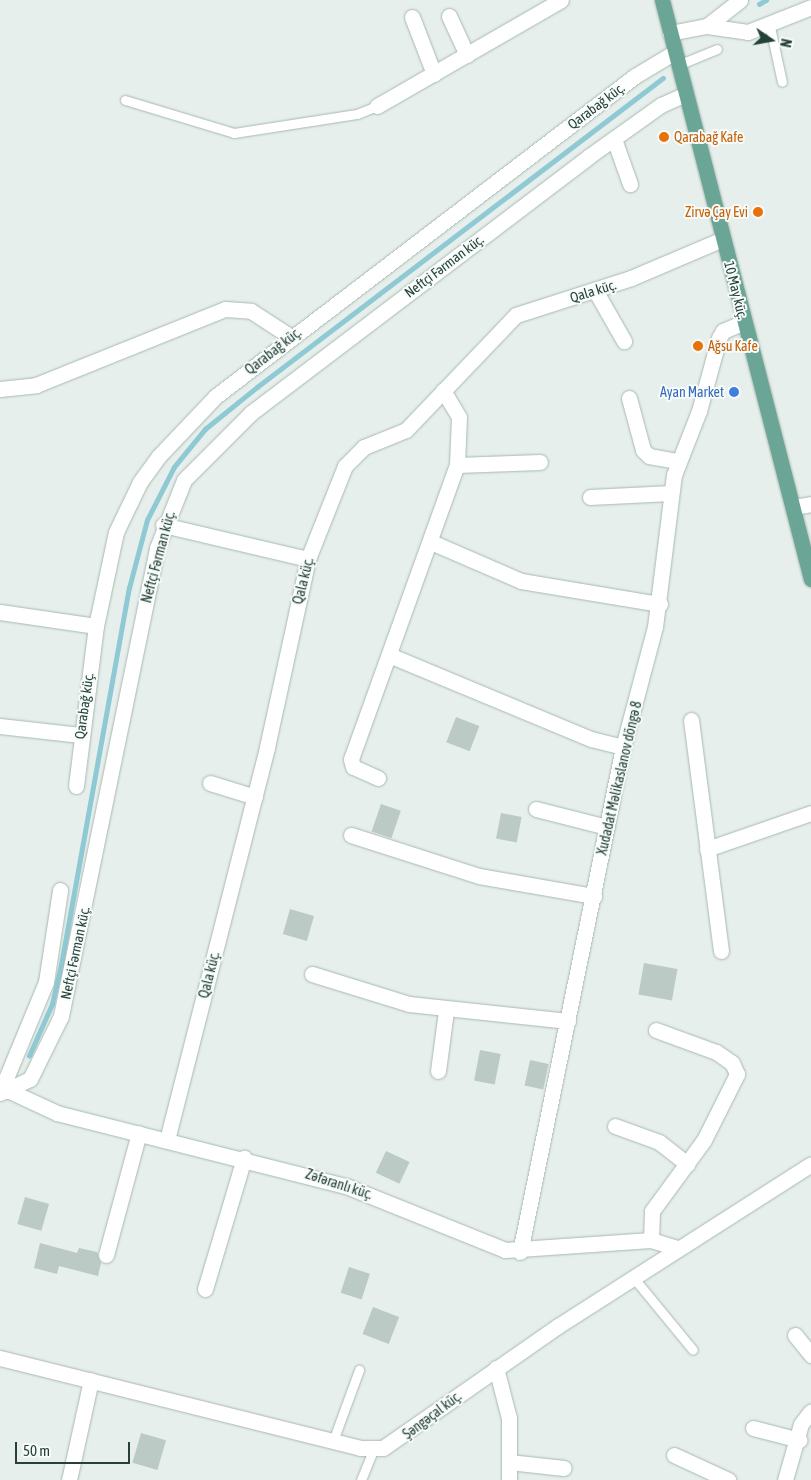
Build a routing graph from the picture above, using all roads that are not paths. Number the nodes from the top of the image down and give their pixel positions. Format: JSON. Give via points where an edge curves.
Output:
{"nodes":[{"id":1,"x":561,"y":0,"type":"edge"},
{"id":2,"x":662,"y":0,"type":"edge"},
{"id":3,"x":740,"y":0,"type":"edge"},
{"id":4,"x":811,"y":7,"type":"edge"},
{"id":5,"x":449,"y":16,"type":"dead end"},
{"id":6,"x":412,"y":17,"type":"dead end"},
{"id":7,"x":707,"y":26,"type":"junction"},
{"id":8,"x":770,"y":27,"type":"junction"},
{"id":9,"x":670,"y":33,"type":"junction"},
{"id":10,"x":717,"y":49,"type":"dead end"},
{"id":11,"x":467,"y":55,"type":"junction"},
{"id":12,"x":677,"y":59,"type":"junction"},
{"id":13,"x":434,"y":74,"type":"junction"},
{"id":14,"x":782,"y":82,"type":"dead end"},
{"id":15,"x":686,"y":94,"type":"junction"},
{"id":16,"x":125,"y":100,"type":"dead end"},
{"id":17,"x":378,"y":106,"type":"joint"},
{"id":18,"x":614,"y":139,"type":"junction"},
{"id":19,"x":630,"y":184,"type":"dead end"},
{"id":20,"x":723,"y":239,"type":"junction"},
{"id":21,"x":595,"y":290,"type":"junction"},
{"id":22,"x":744,"y":322,"type":"junction"},
{"id":23,"x":291,"y":337,"type":"junction"},
{"id":24,"x":624,"y":340,"type":"dead end"},
{"id":25,"x":0,"y":389,"type":"edge"},
{"id":26,"x":443,"y":390,"type":"junction"},
{"id":27,"x":629,"y":398,"type":"dead end"},
{"id":28,"x":678,"y":461,"type":"junction"},
{"id":29,"x":540,"y":462,"type":"dead end"},
{"id":30,"x":457,"y":465,"type":"junction"},
{"id":31,"x":671,"y":494,"type":"junction"},
{"id":32,"x":590,"y":497,"type":"dead end"},
{"id":33,"x":811,"y":504,"type":"edge"},
{"id":34,"x":793,"y":507,"type":"junction"},
{"id":35,"x":163,"y":525,"type":"junction"},
{"id":36,"x":431,"y":542,"type":"junction"},
{"id":37,"x":308,"y":559,"type":"junction"},
{"id":38,"x":811,"y":579,"type":"edge"},
{"id":39,"x":660,"y":604,"type":"junction"},
{"id":40,"x":0,"y":612,"type":"edge"},
{"id":41,"x":96,"y":626,"type":"junction"},
{"id":42,"x":389,"y":656,"type":"junction"},
{"id":43,"x":690,"y":720,"type":"dead end"},
{"id":44,"x":0,"y":726,"type":"edge"},
{"id":45,"x":80,"y":735,"type":"junction"},
{"id":46,"x":623,"y":747,"type":"junction"},
{"id":47,"x":378,"y":778,"type":"dead end"},
{"id":48,"x":210,"y":783,"type":"dead end"},
{"id":49,"x":76,"y":786,"type":"dead end"},
{"id":50,"x":255,"y":797,"type":"junction"},
{"id":51,"x":536,"y":809,"type":"dead end"},
{"id":52,"x":811,"y":813,"type":"edge"},
{"id":53,"x":607,"y":828,"type":"junction"},
{"id":54,"x":351,"y":834,"type":"dead end"},
{"id":55,"x":707,"y":849,"type":"junction"},
{"id":56,"x":60,"y":890,"type":"dead end"},
{"id":57,"x":594,"y":896,"type":"junction"},
{"id":58,"x":721,"y":950,"type":"dead end"},
{"id":59,"x":312,"y":974,"type":"dead end"},
{"id":60,"x":446,"y":1011,"type":"junction"},
{"id":61,"x":568,"y":1021,"type":"junction"},
{"id":62,"x":656,"y":1030,"type":"dead end"},
{"id":63,"x":438,"y":1071,"type":"dead end"},
{"id":64,"x":2,"y":1090,"type":"edge"},
{"id":65,"x":615,"y":1126,"type":"dead end"},
{"id":66,"x":139,"y":1133,"type":"junction"},
{"id":67,"x":167,"y":1140,"type":"junction"},
{"id":68,"x":244,"y":1158,"type":"junction"},
{"id":69,"x":686,"y":1164,"type":"junction"},
{"id":70,"x":811,"y":1164,"type":"edge"},
{"id":71,"x":651,"y":1240,"type":"junction"},
{"id":72,"x":678,"y":1248,"type":"junction"},
{"id":73,"x":520,"y":1252,"type":"junction"},
{"id":74,"x":106,"y":1255,"type":"dead end"},
{"id":75,"x":633,"y":1277,"type":"junction"},
{"id":76,"x":204,"y":1289,"type":"dead end"},
{"id":77,"x":795,"y":1335,"type":"dead end"},
{"id":78,"x":693,"y":1350,"type":"dead end"},
{"id":79,"x":811,"y":1355,"type":"edge"},
{"id":80,"x":0,"y":1358,"type":"edge"},
{"id":81,"x":496,"y":1368,"type":"junction"},
{"id":82,"x":359,"y":1370,"type":"dead end"},
{"id":83,"x":91,"y":1380,"type":"junction"},
{"id":84,"x":811,"y":1411,"type":"edge"},
{"id":85,"x":753,"y":1428,"type":"dead end"},
{"id":86,"x":799,"y":1440,"type":"junction"},
{"id":87,"x":333,"y":1441,"type":"junction"},
{"id":88,"x":373,"y":1450,"type":"junction"},
{"id":89,"x":674,"y":1455,"type":"dead end"},
{"id":90,"x":509,"y":1462,"type":"junction"},
{"id":91,"x":564,"y":1468,"type":"dead end"},
{"id":92,"x":70,"y":1480,"type":"edge"},
{"id":93,"x":361,"y":1480,"type":"edge"},
{"id":94,"x":508,"y":1480,"type":"edge"},
{"id":95,"x":728,"y":1480,"type":"edge"},
{"id":96,"x":785,"y":1480,"type":"edge"}],
"edges":[{"from":1,"to":11,"type":"street"},
{"from":2,"to":9,"type":"main road","name":"10 May küç."},
{"from":3,"to":7,"type":"street"},
{"from":4,"to":8,"type":"street"},
{"from":5,"to":11,"type":"street"},
{"from":6,"to":13,"type":"street"},
{"from":7,"to":8,"type":"street","via":[[734,32]]},
{"from":7,"to":9,"type":"street"},
{"from":8,"to":14,"type":"lane"},
{"from":9,"to":12,"type":"main road","name":"10 May küç."},
{"from":10,"to":12,"type":"lane"},
{"from":11,"to":13,"type":"street"},
{"from":12,"to":15,"type":"main road","name":"10 May küç."},
{"from":12,"to":23,"type":"street","name":"Qarabağ küç.","via":[[635,76]]},
{"from":13,"to":17,"type":"street"},
{"from":15,"to":18,"type":"street","name":"Neftçi Fərman küç.","via":[[660,106]]},
{"from":15,"to":20,"type":"main road","name":"10 May küç."},
{"from":16,"to":17,"type":"lane","via":[[234,133],[357,114]]},
{"from":18,"to":19,"type":"street"},
{"from":18,"to":35,"type":"street","name":"Neftçi Fərman küç.","via":[[225,435],[184,480]]},
{"from":20,"to":21,"type":"street","name":"Qala küç."},
{"from":20,"to":22,"type":"main road","name":"10 May küç."},
{"from":21,"to":24,"type":"street"},
{"from":21,"to":26,"type":"street","name":"Qala küç.","via":[[516,315]]},
{"from":22,"to":28,"type":"street","name":"Xudadat Məlikaslanov döngə 8","via":[[723,331],[719,338],[699,411]]},
{"from":22,"to":34,"type":"main road","name":"10 May küç."},
{"from":23,"to":25,"type":"street","via":[[251,311],[225,309],[36,385]]},
{"from":23,"to":41,"type":"street","name":"Qarabağ küç.","via":[[191,418],[140,482],[116,532]]},
{"from":26,"to":30,"type":"street","via":[[459,417]]},
{"from":26,"to":37,"type":"street","name":"Qala küç.","via":[[402,434],[355,454],[333,491]]},
{"from":27,"to":28,"type":"street","via":[[643,450],[649,456]]},
{"from":28,"to":31,"type":"street","name":"Xudadat Məlikaslanov döngə 8"},
{"from":29,"to":30,"type":"street"},
{"from":30,"to":36,"type":"street"},
{"from":31,"to":32,"type":"street"},
{"from":31,"to":39,"type":"street","name":"Xudadat Məlikaslanov döngə 8"},
{"from":33,"to":34,"type":"street"},
{"from":34,"to":38,"type":"main road","name":"10 May küç."},
{"from":35,"to":37,"type":"street"},
{"from":35,"to":64,"type":"street","name":"Neftçi Fərman küç.","via":[[61,1016],[38,1070],[24,1084]]},
{"from":36,"to":39,"type":"street","via":[[521,581]]},
{"from":36,"to":42,"type":"street"},
{"from":37,"to":50,"type":"street","name":"Qala küç."},
{"from":39,"to":46,"type":"street","name":"Xudadat Məlikaslanov döngə 8"},
{"from":40,"to":41,"type":"street"},
{"from":41,"to":45,"type":"street","name":"Qarabağ küç."},
{"from":42,"to":46,"type":"street","via":[[590,739]]},
{"from":42,"to":47,"type":"street","via":[[350,759],[352,767]]},
{"from":43,"to":55,"type":"street"},
{"from":44,"to":45,"type":"street"},
{"from":45,"to":49,"type":"street","name":"Qarabağ küç."},
{"from":46,"to":53,"type":"street","name":"Xudadat Məlikaslanov döngə 8"},
{"from":48,"to":50,"type":"street"},
{"from":50,"to":67,"type":"street","name":"Qala küç."},
{"from":51,"to":53,"type":"street"},
{"from":52,"to":55,"type":"street"},
{"from":53,"to":57,"type":"street","name":"Xudadat Məlikaslanov döngə 8"},
{"from":54,"to":57,"type":"street","via":[[479,876]]},
{"from":55,"to":58,"type":"street"},
{"from":56,"to":64,"type":"street","via":[[46,982]]},
{"from":57,"to":61,"type":"street","name":"Xudadat Məlikaslanov döngə 8"},
{"from":59,"to":60,"type":"street"},
{"from":60,"to":61,"type":"street","via":[[495,1010]]},
{"from":60,"to":63,"type":"street"},
{"from":61,"to":73,"type":"street","name":"Xudadat Məlikaslanov döngə 8"},
{"from":62,"to":69,"type":"street","via":[[716,1052],[732,1064],[737,1074],[704,1140]]},
{"from":64,"to":66,"type":"street","name":"Zəfəranlı küç.","via":[[58,1113]]},
{"from":65,"to":69,"type":"street","via":[[659,1142]]},
{"from":66,"to":67,"type":"street","name":"Zəfəranlı küç."},
{"from":66,"to":74,"type":"street"},
{"from":67,"to":68,"type":"street","name":"Zəfəranlı küç."},
{"from":68,"to":73,"type":"street","name":"Zəfəranlı küç.","via":[[354,1188],[491,1246]]},
{"from":68,"to":76,"type":"street"},
{"from":69,"to":71,"type":"street","via":[[652,1211]]},
{"from":70,"to":72,"type":"street","name":"Şəngəçal küç."},
{"from":71,"to":72,"type":"street","name":"Zəfəranlı küç."},
{"from":71,"to":73,"type":"street","name":"Zəfəranlı küç."},
{"from":72,"to":75,"type":"street","name":"Şəngəçal küç."},
{"from":75,"to":78,"type":"lane"},
{"from":75,"to":81,"type":"street","name":"Şəngəçal küç."},
{"from":77,"to":79,"type":"street"},
{"from":80,"to":83,"type":"street"},
{"from":81,"to":88,"type":"street","name":"Şəngəçal küç.","via":[[397,1441]]},
{"from":81,"to":90,"type":"street","via":[[509,1418]]},
{"from":82,"to":87,"type":"lane"},
{"from":83,"to":87,"type":"street"},
{"from":83,"to":92,"type":"street"},
{"from":84,"to":86,"type":"street"},
{"from":85,"to":86,"type":"street"},
{"from":86,"to":96,"type":"street"},
{"from":87,"to":88,"type":"street"},
{"from":88,"to":93,"type":"lane"},
{"from":89,"to":95,"type":"street"},
{"from":90,"to":91,"type":"street"},
{"from":90,"to":94,"type":"street"}]}
